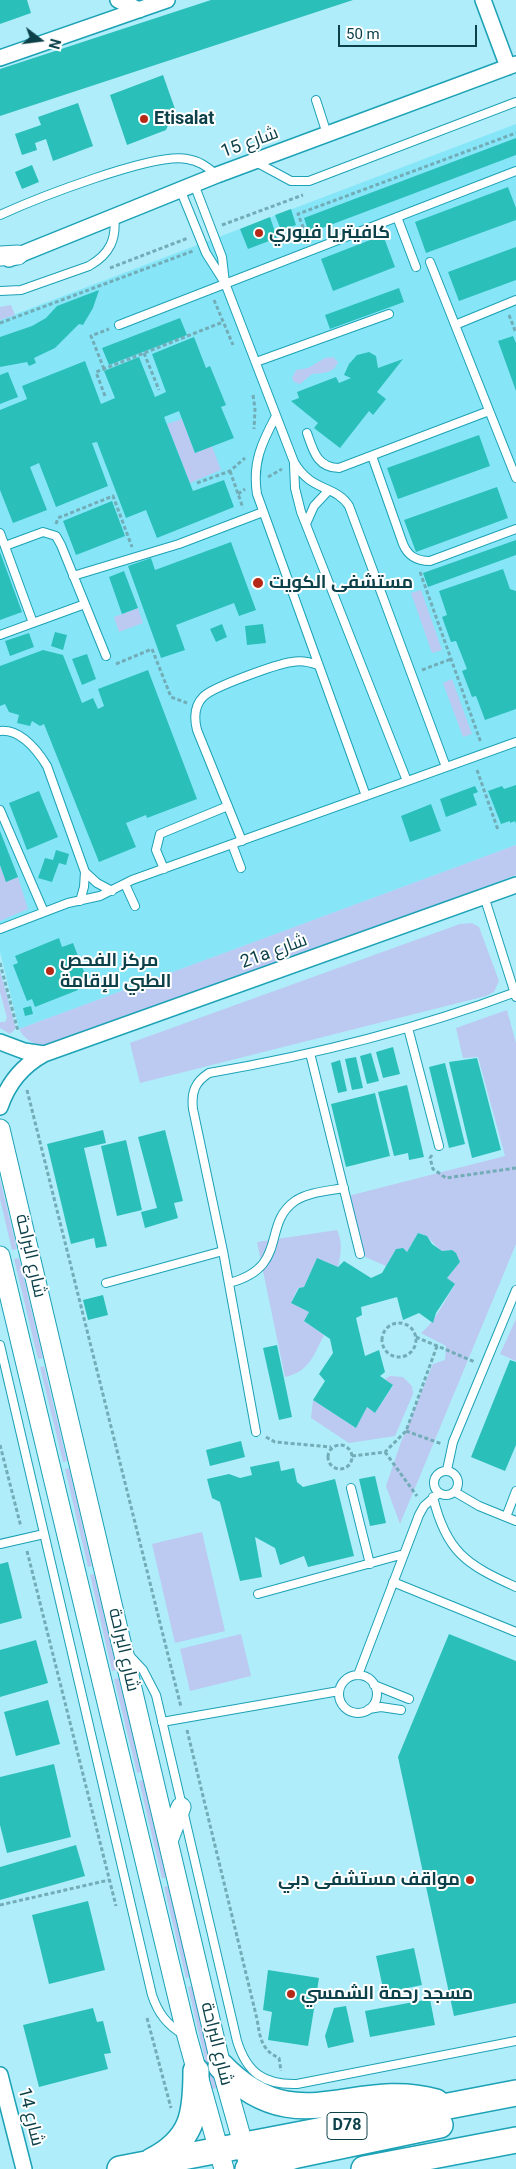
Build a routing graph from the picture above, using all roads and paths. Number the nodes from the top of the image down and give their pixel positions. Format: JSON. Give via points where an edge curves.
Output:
{"nodes":[{"id":1,"x":118,"y":0,"type":"edge"},
{"id":2,"x":167,"y":0,"type":"edge"},
{"id":3,"x":483,"y":0,"type":"edge"},
{"id":4,"x":139,"y":10,"type":"junction"},
{"id":5,"x":4,"y":57,"type":"edge"},
{"id":6,"x":512,"y":66,"type":"edge"},
{"id":7,"x":316,"y":100,"type":"dead end"},
{"id":8,"x":516,"y":102,"type":"edge"},
{"id":9,"x":516,"y":133,"type":"edge"},
{"id":10,"x":327,"y":134,"type":"junction"},
{"id":11,"x":254,"y":161,"type":"junction"},
{"id":12,"x":516,"y":171,"type":"edge"},
{"id":13,"x":216,"y":175,"type":"junction"},
{"id":14,"x":312,"y":179,"type":"junction"},
{"id":15,"x":194,"y":184,"type":"junction"},
{"id":16,"x":180,"y":189,"type":"junction"},
{"id":17,"x":0,"y":215,"type":"edge"},
{"id":18,"x":114,"y":215,"type":"junction"},
{"id":19,"x":397,"y":217,"type":"junction"},
{"id":20,"x":212,"y":229,"type":"junction"},
{"id":21,"x":198,"y":235,"type":"junction"},
{"id":22,"x":311,"y":250,"type":"junction"},
{"id":23,"x":9,"y":255,"type":"edge"},
{"id":24,"x":196,"y":259,"type":"dead end"},
{"id":25,"x":0,"y":262,"type":"edge"},
{"id":26,"x":430,"y":262,"type":"dead end"},
{"id":27,"x":416,"y":267,"type":"dead end"},
{"id":28,"x":105,"y":270,"type":"dead end"},
{"id":29,"x":226,"y":283,"type":"junction"},
{"id":30,"x":210,"y":290,"type":"junction"},
{"id":31,"x":0,"y":291,"type":"edge"},
{"id":32,"x":516,"y":300,"type":"edge"},
{"id":33,"x":506,"y":304,"type":"junction"},
{"id":34,"x":389,"y":314,"type":"dead end"},
{"id":35,"x":223,"y":322,"type":"junction"},
{"id":36,"x":0,"y":323,"type":"edge"},
{"id":37,"x":455,"y":324,"type":"junction"},
{"id":38,"x":119,"y":325,"type":"joint"},
{"id":39,"x":516,"y":333,"type":"edge"},
{"id":40,"x":234,"y":348,"type":"dead end"},
{"id":41,"x":144,"y":353,"type":"junction"},
{"id":42,"x":256,"y":362,"type":"junction"},
{"id":43,"x":104,"y":369,"type":"junction"},
{"id":44,"x":159,"y":390,"type":"dead end"},
{"id":45,"x":252,"y":391,"type":"dead end"},
{"id":46,"x":105,"y":396,"type":"dead end"},
{"id":47,"x":489,"y":410,"type":"junction"},
{"id":48,"x":276,"y":416,"type":"junction"},
{"id":49,"x":254,"y":432,"type":"dead end"},
{"id":50,"x":307,"y":433,"type":"dead end"},
{"id":51,"x":249,"y":450,"type":"dead end"},
{"id":52,"x":372,"y":456,"type":"junction"},
{"id":53,"x":294,"y":462,"type":"junction"},
{"id":54,"x":230,"y":471,"type":"junction"},
{"id":55,"x":516,"y":478,"type":"edge"},
{"id":56,"x":197,"y":483,"type":"dead end"},
{"id":57,"x":255,"y":484,"type":"junction"},
{"id":58,"x":328,"y":491,"type":"junction"},
{"id":59,"x":238,"y":494,"type":"junction"},
{"id":60,"x":263,"y":512,"type":"junction"},
{"id":61,"x":247,"y":518,"type":"junction"},
{"id":62,"x":306,"y":524,"type":"junction"},
{"id":63,"x":516,"y":529,"type":"edge"},
{"id":64,"x":0,"y":533,"type":"edge"},
{"id":65,"x":52,"y":534,"type":"junction"},
{"id":66,"x":5,"y":546,"type":"junction"},
{"id":67,"x":136,"y":558,"type":"junction"},
{"id":68,"x":416,"y":559,"type":"junction"},
{"id":69,"x":73,"y":576,"type":"junction"},
{"id":70,"x":85,"y":604,"type":"junction"},
{"id":71,"x":34,"y":623,"type":"junction"},
{"id":72,"x":0,"y":635,"type":"edge"},
{"id":73,"x":106,"y":656,"type":"joint"},
{"id":74,"x":452,"y":659,"type":"junction"},
{"id":75,"x":318,"y":665,"type":"junction"},
{"id":76,"x":412,"y":674,"type":"junction"},
{"id":77,"x":197,"y":707,"type":"junction"},
{"id":78,"x":0,"y":730,"type":"edge"},
{"id":79,"x":516,"y":742,"type":"edge"},
{"id":80,"x":485,"y":753,"type":"junction"},
{"id":81,"x":473,"y":757,"type":"junction"},
{"id":82,"x":446,"y":767,"type":"junction"},
{"id":83,"x":407,"y":781,"type":"junction"},
{"id":84,"x":366,"y":796,"type":"junction"},
{"id":85,"x":228,"y":806,"type":"junction"},
{"id":86,"x":0,"y":810,"type":"edge"},
{"id":87,"x":498,"y":830,"type":"dead end"},
{"id":88,"x":242,"y":841,"type":"junction"},
{"id":89,"x":232,"y":844,"type":"junction"},
{"id":90,"x":241,"y":868,"type":"dead end"},
{"id":91,"x":164,"y":869,"type":"junction"},
{"id":92,"x":85,"y":872,"type":"junction"},
{"id":93,"x":125,"y":884,"type":"junction"},
{"id":94,"x":516,"y":885,"type":"edge"},
{"id":95,"x":112,"y":891,"type":"junction"},
{"id":96,"x":484,"y":896,"type":"junction"},
{"id":97,"x":80,"y":901,"type":"junction"},
{"id":98,"x":134,"y":906,"type":"dead end"},
{"id":99,"x":44,"y":912,"type":"junction"},
{"id":100,"x":0,"y":929,"type":"edge"},
{"id":101,"x":0,"y":963,"type":"edge"},
{"id":102,"x":516,"y":994,"type":"edge"},
{"id":103,"x":408,"y":1028,"type":"junction"},
{"id":104,"x":0,"y":1042,"type":"edge"},
{"id":105,"x":24,"y":1051,"type":"junction"},
{"id":106,"x":310,"y":1053,"type":"junction"},
{"id":107,"x":44,"y":1054,"type":"junction"},
{"id":108,"x":22,"y":1069,"type":"junction"},
{"id":109,"x":0,"y":1107,"type":"edge"},
{"id":110,"x":0,"y":1130,"type":"edge"},
{"id":111,"x":439,"y":1146,"type":"joint"},
{"id":112,"x":516,"y":1168,"type":"edge"},
{"id":113,"x":344,"y":1188,"type":"junction"},
{"id":114,"x":223,"y":1250,"type":"junction"},
{"id":115,"x":360,"y":1254,"type":"dead end"},
{"id":116,"x":0,"y":1256,"type":"edge"},
{"id":117,"x":106,"y":1283,"type":"dead end"},
{"id":118,"x":229,"y":1283,"type":"junction"},
{"id":119,"x":516,"y":1290,"type":"edge"},
{"id":120,"x":416,"y":1337,"type":"junction"},
{"id":121,"x":0,"y":1346,"type":"edge"},
{"id":122,"x":437,"y":1346,"type":"junction"},
{"id":123,"x":484,"y":1366,"type":"junction"},
{"id":124,"x":406,"y":1431,"type":"junction"},
{"id":125,"x":256,"y":1432,"type":"joint"},
{"id":126,"x":0,"y":1445,"type":"edge"},
{"id":127,"x":332,"y":1447,"type":"junction"},
{"id":128,"x":452,"y":1448,"type":"junction"},
{"id":129,"x":385,"y":1452,"type":"junction"},
{"id":130,"x":352,"y":1456,"type":"junction"},
{"id":131,"x":447,"y":1470,"type":"junction"},
{"id":132,"x":351,"y":1488,"type":"dead end"},
{"id":133,"x":516,"y":1491,"type":"edge"},
{"id":134,"x":455,"y":1492,"type":"junction"},
{"id":135,"x":436,"y":1495,"type":"junction"},
{"id":136,"x":424,"y":1506,"type":"junction"},
{"id":137,"x":506,"y":1517,"type":"junction"},
{"id":138,"x":516,"y":1521,"type":"edge"},
{"id":139,"x":44,"y":1534,"type":"junction"},
{"id":140,"x":24,"y":1539,"type":"junction"},
{"id":141,"x":0,"y":1544,"type":"edge"},
{"id":142,"x":404,"y":1554,"type":"junction"},
{"id":143,"x":370,"y":1564,"type":"junction"},
{"id":144,"x":393,"y":1582,"type":"junction"},
{"id":145,"x":516,"y":1587,"type":"edge"},
{"id":146,"x":258,"y":1594,"type":"dead end"},
{"id":147,"x":516,"y":1632,"type":"edge"},
{"id":148,"x":123,"y":1650,"type":"junction"},
{"id":149,"x":358,"y":1675,"type":"junction"},
{"id":150,"x":374,"y":1685,"type":"junction"},
{"id":151,"x":339,"y":1691,"type":"junction"},
{"id":152,"x":409,"y":1699,"type":"dead end"},
{"id":153,"x":369,"y":1710,"type":"junction"},
{"id":154,"x":401,"y":1710,"type":"dead end"},
{"id":155,"x":184,"y":1718,"type":"junction"},
{"id":156,"x":162,"y":1722,"type":"junction"},
{"id":157,"x":180,"y":1807,"type":"junction"},
{"id":158,"x":168,"y":1841,"type":"junction"},
{"id":159,"x":109,"y":1880,"type":"junction"},
{"id":160,"x":0,"y":1905,"type":"edge"},
{"id":161,"x":116,"y":1908,"type":"dead end"},
{"id":162,"x":145,"y":2011,"type":"dead end"},
{"id":163,"x":187,"y":2036,"type":"junction"},
{"id":164,"x":516,"y":2041,"type":"edge"},
{"id":165,"x":221,"y":2066,"type":"junction"},
{"id":166,"x":196,"y":2072,"type":"joint"},
{"id":167,"x":0,"y":2075,"type":"edge"},
{"id":168,"x":282,"y":2084,"type":"junction"},
{"id":169,"x":516,"y":2093,"type":"edge"},
{"id":170,"x":516,"y":2101,"type":"edge"},
{"id":171,"x":450,"y":2106,"type":"junction"},
{"id":172,"x":235,"y":2118,"type":"junction"},
{"id":173,"x":201,"y":2125,"type":"junction"},
{"id":174,"x":516,"y":2140,"type":"edge"},
{"id":175,"x":230,"y":2163,"type":"edge"},
{"id":176,"x":146,"y":2164,"type":"junction"},
{"id":177,"x":404,"y":2165,"type":"edge"},
{"id":178,"x":24,"y":2169,"type":"edge"},
{"id":179,"x":120,"y":2169,"type":"edge"},
{"id":180,"x":364,"y":2169,"type":"edge"}],
"edges":[{"from":1,"to":4,"type":"street"},
{"from":2,"to":4,"type":"street"},
{"from":3,"to":6,"type":"street"},
{"from":4,"to":5,"type":"street"},
{"from":6,"to":10,"type":"street","name":"شارع 15"},
{"from":7,"to":10,"type":"lane"},
{"from":8,"to":14,"type":"lane"},
{"from":9,"to":22,"type":"path","via":[[298,214]]},
{"from":10,"to":11,"type":"street","name":"شارع 15"},
{"from":11,"to":13,"type":"street","name":"شارع 15"},
{"from":11,"to":14,"type":"lane","via":[[291,180]]},
{"from":12,"to":19,"type":"lane"},
{"from":13,"to":15,"type":"street","name":"شارع 15"},
{"from":13,"to":17,"type":"lane","via":[[201,162],[186,158],[154,160]]},
{"from":14,"to":20,"type":"path","via":[[316,190]]},
{"from":15,"to":16,"type":"street","name":"شارع 15"},
{"from":15,"to":20,"type":"lane"},
{"from":16,"to":18,"type":"street","name":"شارع 15"},
{"from":16,"to":21,"type":"lane"},
{"from":18,"to":23,"type":"street","name":"شارع 15"},
{"from":18,"to":31,"type":"lane","via":[[116,231],[113,242],[99,260],[21,290]]},
{"from":19,"to":22,"type":"lane"},
{"from":19,"to":27,"type":"lane"},
{"from":20,"to":29,"type":"lane","via":[[222,256]]},
{"from":21,"to":28,"type":"path"},
{"from":21,"to":29,"type":"lane"},
{"from":22,"to":29,"type":"lane"},
{"from":23,"to":25,"type":"street","name":"شارع 15"},
{"from":24,"to":36,"type":"path","via":[[193,251]]},
{"from":26,"to":37,"type":"lane"},
{"from":29,"to":30,"type":"lane"},
{"from":29,"to":42,"type":"lane"},
{"from":30,"to":35,"type":"path"},
{"from":30,"to":38,"type":"lane"},
{"from":32,"to":33,"type":"lane"},
{"from":33,"to":37,"type":"lane"},
{"from":33,"to":39,"type":"path"},
{"from":34,"to":42,"type":"lane"},
{"from":35,"to":40,"type":"path"},
{"from":35,"to":41,"type":"path"},
{"from":37,"to":47,"type":"lane"},
{"from":38,"to":43,"type":"path","via":[[91,336]]},
{"from":41,"to":43,"type":"path"},
{"from":41,"to":44,"type":"path"},
{"from":42,"to":48,"type":"lane"},
{"from":43,"to":46,"type":"path","via":[[96,372]]},
{"from":45,"to":49,"type":"path"},
{"from":47,"to":52,"type":"lane"},
{"from":47,"to":55,"type":"lane"},
{"from":48,"to":53,"type":"lane"},
{"from":48,"to":57,"type":"lane","via":[[258,453]]},
{"from":50,"to":52,"type":"lane","via":[[316,456],[328,467],[344,467]]},
{"from":51,"to":54,"type":"path"},
{"from":52,"to":68,"type":"lane","via":[[405,550]]},
{"from":53,"to":57,"type":"path"},
{"from":53,"to":58,"type":"lane","via":[[311,483]]},
{"from":53,"to":62,"type":"lane","via":[[295,488]]},
{"from":54,"to":56,"type":"path"},
{"from":54,"to":59,"type":"path"},
{"from":57,"to":59,"type":"path"},
{"from":57,"to":60,"type":"lane"},
{"from":58,"to":62,"type":"lane","via":[[314,506]]},
{"from":58,"to":76,"type":"lane","via":[[340,496],[349,506]]},
{"from":59,"to":61,"type":"path"},
{"from":60,"to":61,"type":"lane"},
{"from":60,"to":75,"type":"lane"},
{"from":61,"to":67,"type":"lane"},
{"from":62,"to":83,"type":"lane"},
{"from":63,"to":68,"type":"lane","via":[[430,561]]},
{"from":64,"to":66,"type":"lane"},
{"from":65,"to":66,"type":"lane","via":[[43,532]]},
{"from":65,"to":67,"type":"path","via":[[58,518],[112,496]]},
{"from":65,"to":69,"type":"lane","via":[[59,540]]},
{"from":66,"to":71,"type":"lane"},
{"from":67,"to":69,"type":"lane"},
{"from":68,"to":74,"type":"path"},
{"from":69,"to":70,"type":"lane"},
{"from":70,"to":71,"type":"lane"},
{"from":70,"to":73,"type":"lane"},
{"from":71,"to":72,"type":"lane"},
{"from":73,"to":77,"type":"path","via":[[110,666],[152,649],[171,697]]},
{"from":74,"to":76,"type":"path"},
{"from":74,"to":80,"type":"path"},
{"from":75,"to":77,"type":"lane","via":[[301,661],[283,664],[208,692]]},
{"from":75,"to":84,"type":"lane"},
{"from":76,"to":82,"type":"lane"},
{"from":77,"to":85,"type":"lane","via":[[197,730]]},
{"from":78,"to":92,"type":"lane","via":[[10,731],[24,739],[42,758]]},
{"from":79,"to":80,"type":"lane"},
{"from":80,"to":81,"type":"lane"},
{"from":81,"to":82,"type":"lane"},
{"from":81,"to":87,"type":"path"},
{"from":82,"to":83,"type":"lane"},
{"from":83,"to":84,"type":"lane"},
{"from":84,"to":88,"type":"lane"},
{"from":85,"to":88,"type":"lane"},
{"from":85,"to":91,"type":"lane","via":[[160,834],[156,850]]},
{"from":86,"to":99,"type":"lane"},
{"from":88,"to":89,"type":"lane"},
{"from":89,"to":90,"type":"lane"},
{"from":89,"to":91,"type":"lane"},
{"from":91,"to":93,"type":"lane"},
{"from":92,"to":95,"type":"lane"},
{"from":92,"to":97,"type":"lane"},
{"from":93,"to":95,"type":"lane"},
{"from":93,"to":98,"type":"lane"},
{"from":94,"to":96,"type":"street","name":"21a شارع"},
{"from":95,"to":97,"type":"lane"},
{"from":96,"to":102,"type":"lane"},
{"from":96,"to":107,"type":"street","name":"21a شارع"},
{"from":97,"to":99,"type":"lane"},
{"from":99,"to":100,"type":"lane"},
{"from":101,"to":105,"type":"path"},
{"from":102,"to":103,"type":"lane"},
{"from":103,"to":106,"type":"lane"},
{"from":103,"to":111,"type":"lane"},
{"from":104,"to":105,"type":"street","name":"21a شارع"},
{"from":105,"to":107,"type":"street","name":"21a شارع"},
{"from":106,"to":113,"type":"lane"},
{"from":106,"to":114,"type":"lane","via":[[209,1074],[194,1088],[193,1108]]},
{"from":107,"to":108,"type":"street","name":"21a شارع"},
{"from":108,"to":109,"type":"street","name":"21a شارع","via":[[8,1087]]},
{"from":108,"to":155,"type":"path"},
{"from":110,"to":148,"type":"street","name":"شارع البراحة"},
{"from":111,"to":112,"type":"path","via":[[430,1158],[433,1169],[446,1178]]},
{"from":113,"to":115,"type":"lane"},
{"from":113,"to":118,"type":"lane","via":[[306,1195],[295,1201],[286,1210],[261,1268],[246,1279]]},
{"from":114,"to":117,"type":"lane"},
{"from":114,"to":118,"type":"lane"},
{"from":116,"to":163,"type":"street","name":"شارع البراحة"},
{"from":118,"to":125,"type":"lane"},
{"from":119,"to":123,"type":"lane"},
{"from":120,"to":120,"type":"path","via":[[409,1326],[396,1322],[385,1329],[382,1343],[389,1354],[402,1357],[413,1350]]},
{"from":120,"to":122,"type":"path"},
{"from":121,"to":139,"type":"lane"},
{"from":122,"to":123,"type":"path"},
{"from":122,"to":124,"type":"path"},
{"from":123,"to":128,"type":"lane"},
{"from":124,"to":128,"type":"path"},
{"from":124,"to":129,"type":"path"},
{"from":125,"to":127,"type":"path","via":[[275,1442]]},
{"from":126,"to":140,"type":"path"},
{"from":127,"to":130,"type":"path","via":[[347,1446]]},
{"from":127,"to":130,"type":"path","via":[[327,1457],[333,1467],[343,1469]]},
{"from":128,"to":131,"type":"lane"},
{"from":129,"to":130,"type":"path"},
{"from":129,"to":136,"type":"path"},
{"from":131,"to":134,"type":"lane","via":[[458,1481]]},
{"from":131,"to":135,"type":"lane","via":[[438,1473],[434,1480]]},
{"from":132,"to":143,"type":"lane"},
{"from":133,"to":137,"type":"lane"},
{"from":134,"to":135,"type":"lane","via":[[447,1496]]},
{"from":134,"to":137,"type":"lane"},
{"from":135,"to":136,"type":"lane"},
{"from":135,"to":145,"type":"lane","via":[[444,1531],[465,1560],[479,1571]]},
{"from":136,"to":142,"type":"lane"},
{"from":137,"to":138,"type":"lane"},
{"from":139,"to":140,"type":"lane"},
{"from":139,"to":163,"type":"lane","via":[[152,1995],[164,2020]]},
{"from":140,"to":141,"type":"lane"},
{"from":140,"to":159,"type":"path"},
{"from":142,"to":143,"type":"lane"},
{"from":142,"to":144,"type":"lane"},
{"from":143,"to":146,"type":"lane"},
{"from":144,"to":147,"type":"lane"},
{"from":144,"to":149,"type":"lane"},
{"from":148,"to":156,"type":"lane","via":[[150,1682]]},
{"from":148,"to":158,"type":"street","name":"شارع البراحة"},
{"from":149,"to":150,"type":"lane"},
{"from":149,"to":151,"type":"lane","via":[[346,1680]]},
{"from":150,"to":152,"type":"lane"},
{"from":150,"to":153,"type":"lane","via":[[376,1698]]},
{"from":151,"to":153,"type":"lane","via":[[342,1706],[348,1711],[362,1713]]},
{"from":151,"to":155,"type":"lane"},
{"from":153,"to":154,"type":"lane","via":[[381,1707]]},
{"from":155,"to":156,"type":"lane"},
{"from":155,"to":168,"type":"path","via":[[259,2037],[267,2051],[279,2058]]},
{"from":156,"to":157,"type":"lane"},
{"from":157,"to":158,"type":"street"},
{"from":157,"to":168,"type":"lane","via":[[242,2057],[265,2080]]},
{"from":158,"to":165,"type":"street","name":"شارع البراحة"},
{"from":159,"to":160,"type":"path"},
{"from":159,"to":161,"type":"path"},
{"from":162,"to":173,"type":"path","via":[[173,2114]]},
{"from":163,"to":166,"type":"street","name":"شارع البراحة"},
{"from":164,"to":168,"type":"lane","via":[[298,2084]]},
{"from":165,"to":171,"type":"main road","via":[[251,2092],[289,2105],[309,2106],[387,2097],[430,2100]]},
{"from":165,"to":172,"type":"street","name":"شارع البراحة"},
{"from":166,"to":173,"type":"main road","via":[[195,2110]]},
{"from":167,"to":178,"type":"street","name":"شارع 14"},
{"from":169,"to":171,"type":"main road","number":"D78"},
{"from":170,"to":175,"type":"main road","via":[[454,2121]]},
{"from":171,"to":175,"type":"main road","number":"D78"},
{"from":172,"to":173,"type":"street","via":[[225,2128]]},
{"from":172,"to":175,"type":"street","name":"شارع البراحة"},
{"from":173,"to":175,"type":"street"},
{"from":173,"to":176,"type":"main road"},
{"from":174,"to":177,"type":"main road"},
{"from":175,"to":176,"type":"main road","number":"D78"},
{"from":176,"to":179,"type":"main road","number":"D78"},
{"from":177,"to":180,"type":"main road"}]}
